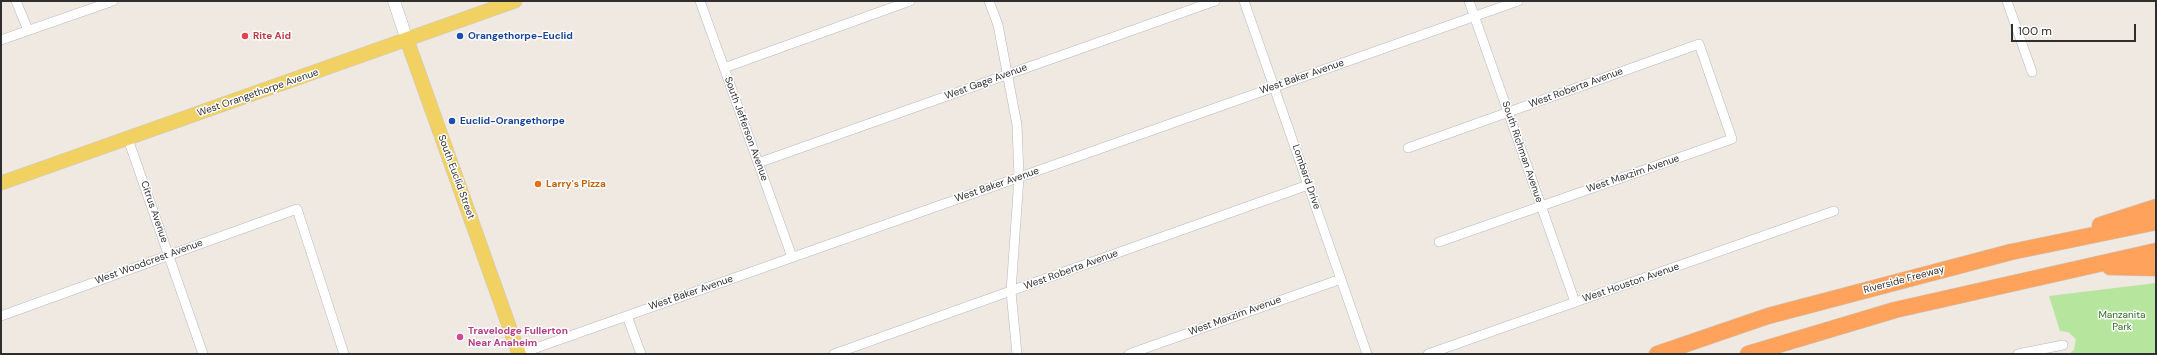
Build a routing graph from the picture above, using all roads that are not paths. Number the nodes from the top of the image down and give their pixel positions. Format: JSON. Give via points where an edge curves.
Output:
{"nodes":[{"id":1,"x":16,"y":1,"type":"edge"},
{"id":2,"x":113,"y":1,"type":"edge"},
{"id":3,"x":394,"y":1,"type":"edge"},
{"id":4,"x":515,"y":1,"type":"edge"},
{"id":5,"x":700,"y":1,"type":"edge"},
{"id":6,"x":910,"y":1,"type":"edge"},
{"id":7,"x":989,"y":1,"type":"edge"},
{"id":8,"x":1214,"y":1,"type":"edge"},
{"id":9,"x":1244,"y":1,"type":"edge"},
{"id":10,"x":1469,"y":1,"type":"edge"},
{"id":11,"x":1518,"y":1,"type":"edge"},
{"id":12,"x":2007,"y":1,"type":"edge"},
{"id":13,"x":1474,"y":16,"type":"junction"},
{"id":14,"x":28,"y":30,"type":"junction"},
{"id":15,"x":1,"y":40,"type":"edge"},
{"id":16,"x":407,"y":40,"type":"junction"},
{"id":17,"x":1699,"y":44,"type":"joint"},
{"id":18,"x":724,"y":68,"type":"junction"},
{"id":19,"x":2032,"y":72,"type":"dead end"},
{"id":20,"x":1007,"y":74,"type":"junction"},
{"id":21,"x":1274,"y":87,"type":"junction"},
{"id":22,"x":1508,"y":112,"type":"junction"},
{"id":23,"x":128,"y":139,"type":"junction"},
{"id":24,"x":1408,"y":148,"type":"dead end"},
{"id":25,"x":758,"y":163,"type":"junction"},
{"id":26,"x":1019,"y":177,"type":"junction"},
{"id":27,"x":1,"y":183,"type":"edge"},
{"id":28,"x":1308,"y":185,"type":"junction"},
{"id":29,"x":1541,"y":206,"type":"junction"},
{"id":30,"x":2156,"y":207,"type":"edge"},
{"id":31,"x":1834,"y":211,"type":"dead end"},
{"id":32,"x":2156,"y":222,"type":"edge"},
{"id":33,"x":1439,"y":242,"type":"dead end"},
{"id":34,"x":2156,"y":251,"type":"edge"},
{"id":35,"x":2011,"y":252,"type":"junction"},
{"id":36,"x":169,"y":254,"type":"junction"},
{"id":37,"x":792,"y":258,"type":"junction"},
{"id":38,"x":2086,"y":267,"type":"junction"},
{"id":39,"x":2156,"y":268,"type":"edge"},
{"id":40,"x":1341,"y":279,"type":"junction"},
{"id":41,"x":1011,"y":292,"type":"junction"},
{"id":42,"x":1575,"y":302,"type":"junction"},
{"id":43,"x":1,"y":316,"type":"edge"},
{"id":44,"x":627,"y":316,"type":"junction"},
{"id":45,"x":2063,"y":345,"type":"dead end"},
{"id":46,"x":203,"y":354,"type":"edge"},
{"id":47,"x":344,"y":354,"type":"edge"},
{"id":48,"x":519,"y":354,"type":"edge"},
{"id":49,"x":641,"y":354,"type":"edge"},
{"id":50,"x":834,"y":354,"type":"edge"},
{"id":51,"x":1017,"y":354,"type":"edge"},
{"id":52,"x":1129,"y":354,"type":"edge"},
{"id":53,"x":1367,"y":354,"type":"edge"},
{"id":54,"x":1428,"y":354,"type":"edge"},
{"id":55,"x":1657,"y":354,"type":"edge"},
{"id":56,"x":1748,"y":354,"type":"edge"},
{"id":57,"x":2018,"y":354,"type":"edge"}],
"edges":[{"from":1,"to":14,"type":"street"},
{"from":2,"to":14,"type":"street"},
{"from":3,"to":16,"type":"main road","name":"South Euclid Street"},
{"from":4,"to":16,"type":"main road","name":"West Orangethorpe Avenue"},
{"from":5,"to":18,"type":"street","name":"South Jefferson Avenue"},
{"from":6,"to":18,"type":"street"},
{"from":7,"to":20,"type":"street","via":[[998,25]]},
{"from":8,"to":20,"type":"street","name":"West Gage Avenue"},
{"from":9,"to":21,"type":"street","name":"Lombard Drive"},
{"from":10,"to":13,"type":"street","name":"South Richman Avenue"},
{"from":11,"to":13,"type":"street","name":"West Baker Avenue"},
{"from":12,"to":19,"type":"street"},
{"from":13,"to":21,"type":"street","name":"West Baker Avenue"},
{"from":13,"to":22,"type":"street","name":"South Richman Avenue"},
{"from":14,"to":15,"type":"street"},
{"from":16,"to":23,"type":"main road","name":"West Orangethorpe Avenue"},
{"from":16,"to":48,"type":"main road","name":"South Euclid Street"},
{"from":17,"to":22,"type":"street","name":"West Roberta Avenue"},
{"from":17,"to":29,"type":"street","name":"West Maxzim Avenue","via":[[1732,139]]},
{"from":18,"to":25,"type":"street","name":"South Jefferson Avenue"},
{"from":20,"to":25,"type":"street","name":"West Gage Avenue"},
{"from":20,"to":26,"type":"street","via":[[1016,125]]},
{"from":21,"to":26,"type":"street","name":"West Baker Avenue"},
{"from":21,"to":28,"type":"street","name":"Lombard Drive"},
{"from":22,"to":24,"type":"street","name":"West Roberta Avenue"},
{"from":22,"to":29,"type":"street","name":"South Richman Avenue"},
{"from":23,"to":27,"type":"main road","name":"West Orangethorpe Avenue"},
{"from":23,"to":36,"type":"street","name":"Citrus Avenue"},
{"from":25,"to":37,"type":"street","name":"South Jefferson Avenue"},
{"from":26,"to":37,"type":"street","name":"West Baker Avenue"},
{"from":26,"to":41,"type":"street"},
{"from":28,"to":40,"type":"street","name":"Lombard Drive"},
{"from":28,"to":41,"type":"street","name":"West Roberta Avenue"},
{"from":29,"to":33,"type":"street","name":"West Maxzim Avenue"},
{"from":29,"to":42,"type":"street","name":"South Richman Avenue"},
{"from":30,"to":35,"type":"highway"},
{"from":31,"to":42,"type":"street","name":"West Houston Avenue"},
{"from":32,"to":35,"type":"highway","name":"Riverside Freeway"},
{"from":34,"to":38,"type":"highway"},
{"from":35,"to":55,"type":"highway","name":"Riverside Freeway","via":[[1768,316]]},
{"from":36,"to":43,"type":"street","name":"West Woodcrest Avenue"},
{"from":36,"to":46,"type":"street","name":"Citrus Avenue"},
{"from":36,"to":47,"type":"street","name":"West Woodcrest Avenue","via":[[297,209]]},
{"from":37,"to":44,"type":"street","name":"West Baker Avenue"},
{"from":38,"to":39,"type":"highway"},
{"from":38,"to":56,"type":"highway","via":[[1895,310]]},
{"from":40,"to":52,"type":"street","name":"West Maxzim Avenue"},
{"from":40,"to":53,"type":"street","name":"Lombard Drive"},
{"from":41,"to":50,"type":"street","name":"West Roberta Avenue"},
{"from":41,"to":51,"type":"street"},
{"from":42,"to":54,"type":"street","name":"West Houston Avenue"},
{"from":44,"to":48,"type":"street","name":"West Baker Avenue"},
{"from":44,"to":49,"type":"street"},
{"from":45,"to":57,"type":"street"}]}
